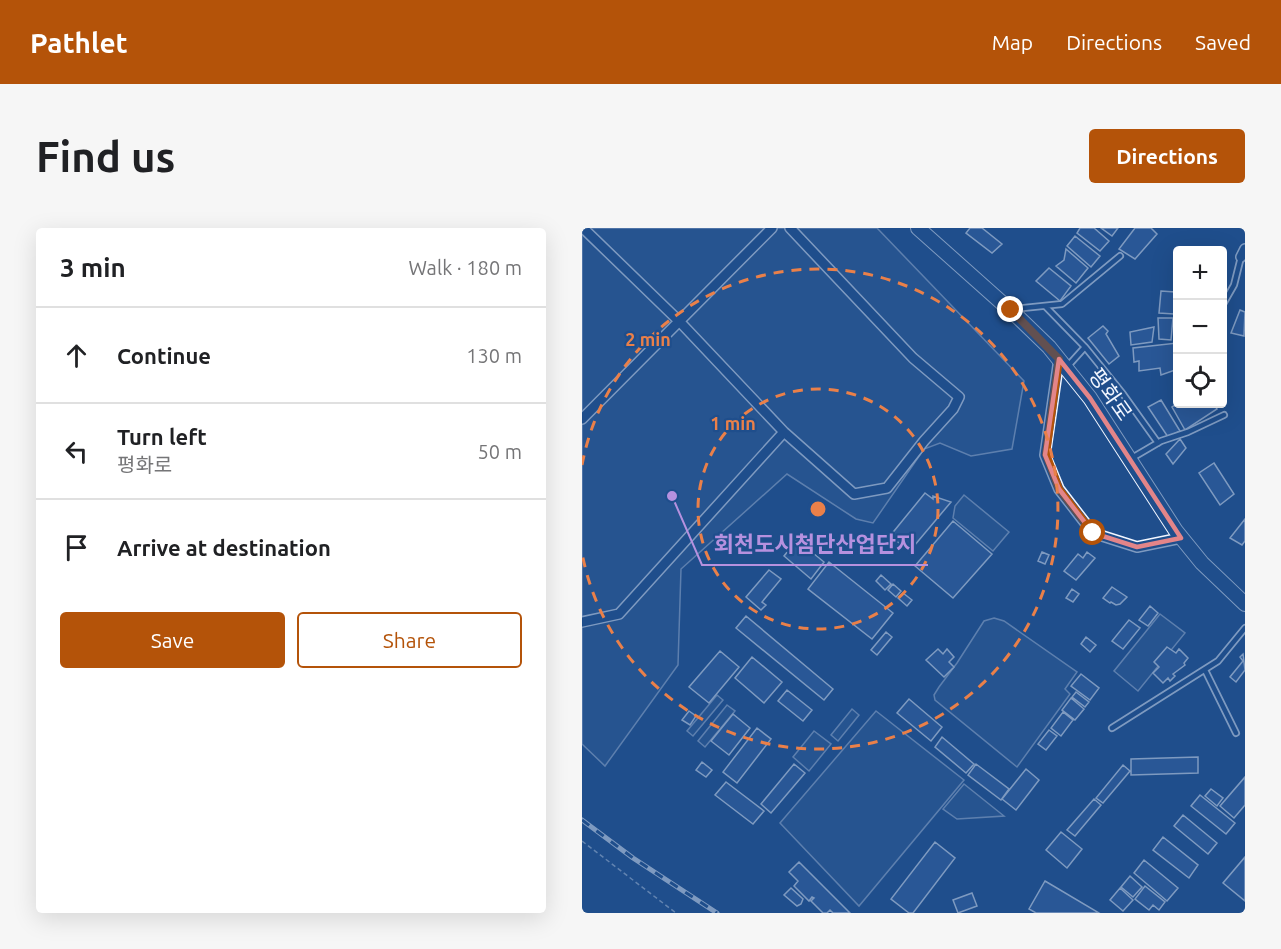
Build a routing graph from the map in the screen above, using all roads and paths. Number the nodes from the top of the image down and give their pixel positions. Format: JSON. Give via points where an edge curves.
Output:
{"nodes":[{"id":1,"x":583,"y":228,"type":"edge"},
{"id":2,"x":772,"y":228,"type":"edge"},
{"id":3,"x":790,"y":228,"type":"edge"},
{"id":4,"x":918,"y":228,"type":"edge"},
{"id":5,"x":1243,"y":253,"type":"edge"},
{"id":6,"x":1120,"y":256,"type":"dead end"},
{"id":7,"x":1225,"y":300,"type":"edge"},
{"id":8,"x":1046,"y":307,"type":"junction"},
{"id":9,"x":1011,"y":310,"type":"junction"},
{"id":10,"x":679,"y":321,"type":"junction"},
{"id":11,"x":1085,"y":347,"type":"junction"},
{"id":12,"x":1063,"y":363,"type":"junction"},
{"id":13,"x":1224,"y":415,"type":"dead end"},
{"id":14,"x":582,"y":419,"type":"edge"},
{"id":15,"x":784,"y":432,"type":"junction"},
{"id":16,"x":1158,"y":443,"type":"junction"},
{"id":17,"x":1130,"y":460,"type":"junction"},
{"id":18,"x":1181,"y":538,"type":"junction"},
{"id":19,"x":1245,"y":604,"type":"edge"},
{"id":20,"x":582,"y":622,"type":"edge"},
{"id":21,"x":1245,"y":628,"type":"edge"},
{"id":22,"x":1205,"y":670,"type":"junction"},
{"id":23,"x":1112,"y":728,"type":"dead end"},
{"id":24,"x":1236,"y":734,"type":"dead end"},
{"id":25,"x":582,"y":841,"type":"edge"},
{"id":26,"x":676,"y":913,"type":"edge"}],
"edges":[{"from":1,"to":10,"type":"street"},
{"from":2,"to":10,"type":"street"},
{"from":3,"to":15,"type":"street","via":[[913,358],[959,397],[887,488],[854,494]]},
{"from":4,"to":9,"type":"main road","name":"평화로"},
{"from":5,"to":7,"type":"lane"},
{"from":6,"to":8,"type":"lane","via":[[1062,304]]},
{"from":8,"to":9,"type":"lane"},
{"from":8,"to":11,"type":"lane"},
{"from":9,"to":12,"type":"main road","name":"평화로"},
{"from":10,"to":14,"type":"street"},
{"from":10,"to":15,"type":"street"},
{"from":11,"to":12,"type":"lane"},
{"from":11,"to":16,"type":"lane"},
{"from":12,"to":17,"type":"main road","name":"평화로"},
{"from":12,"to":18,"type":"street","via":[[1046,454],[1059,489],[1093,533],[1137,547]]},
{"from":13,"to":16,"type":"lane"},
{"from":15,"to":20,"type":"street","via":[[620,614]]},
{"from":16,"to":17,"type":"lane"},
{"from":17,"to":18,"type":"main road","name":"평화로"},
{"from":18,"to":19,"type":"main road","name":"평화로"},
{"from":21,"to":22,"type":"lane","via":[[1218,661]]},
{"from":22,"to":23,"type":"lane"},
{"from":22,"to":24,"type":"lane"},
{"from":25,"to":26,"type":"path"}]}
